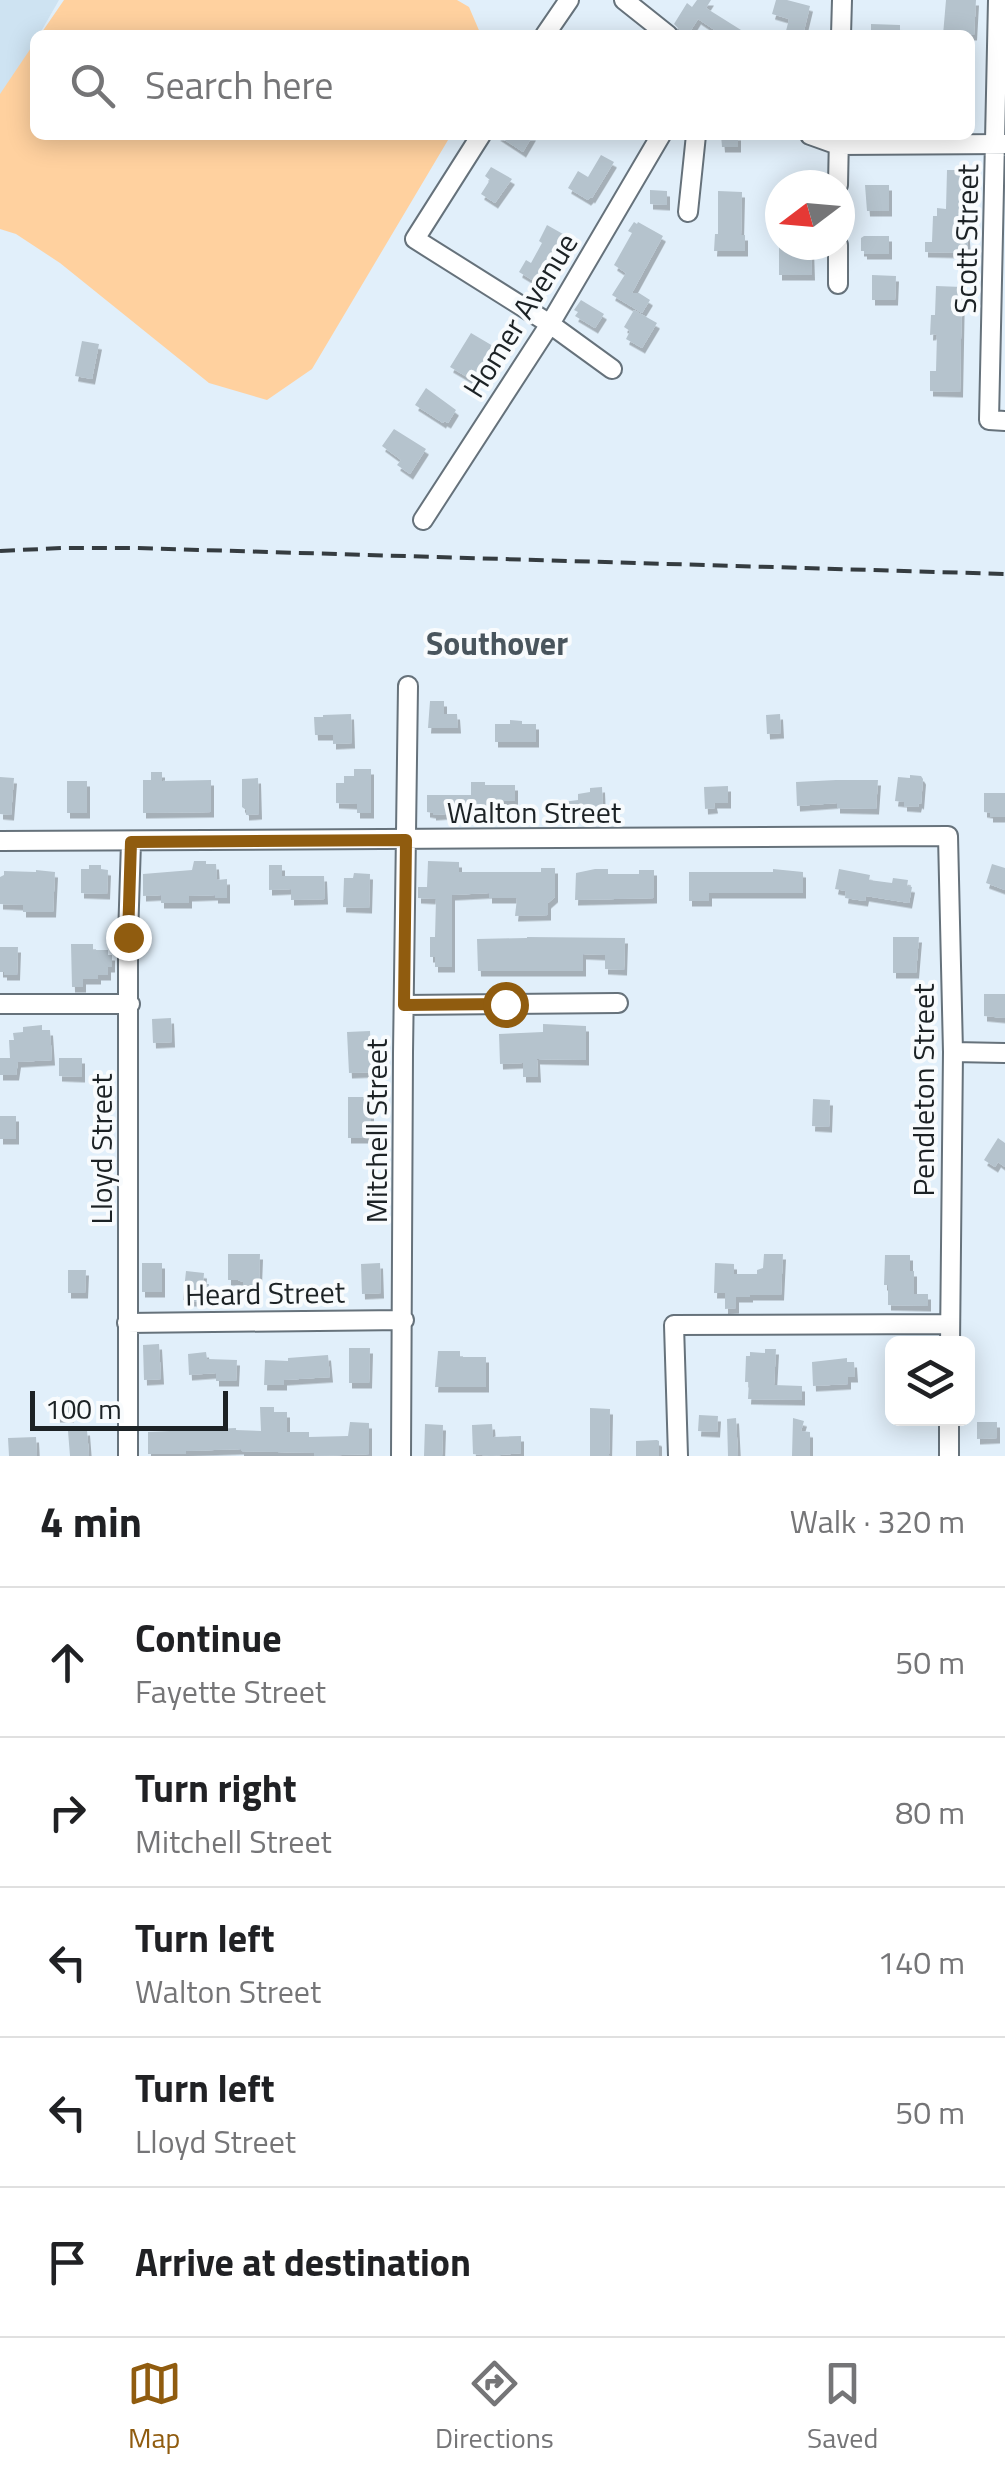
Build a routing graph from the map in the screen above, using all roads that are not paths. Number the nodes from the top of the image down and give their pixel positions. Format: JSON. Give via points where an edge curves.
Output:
{"nodes":[{"id":1,"x":569,"y":0,"type":"edge"},
{"id":2,"x":624,"y":0,"type":"edge"},
{"id":3,"x":842,"y":0,"type":"edge"},
{"id":4,"x":998,"y":0,"type":"edge"},
{"id":5,"x":548,"y":30,"type":"edge"},
{"id":6,"x":662,"y":30,"type":"edge"},
{"id":7,"x":841,"y":30,"type":"edge"},
{"id":8,"x":477,"y":140,"type":"edge"},
{"id":9,"x":657,"y":140,"type":"edge"},
{"id":10,"x":695,"y":140,"type":"edge"},
{"id":11,"x":838,"y":140,"type":"edge"},
{"id":12,"x":1000,"y":144,"type":"edge"},
{"id":13,"x":838,"y":170,"type":"edge"},
{"id":14,"x":688,"y":212,"type":"dead end"},
{"id":15,"x":838,"y":260,"type":"edge"},
{"id":16,"x":838,"y":284,"type":"dead end"},
{"id":17,"x":550,"y":324,"type":"junction"},
{"id":18,"x":612,"y":369,"type":"dead end"},
{"id":19,"x":997,"y":420,"type":"edge"},
{"id":20,"x":423,"y":520,"type":"dead end"},
{"id":21,"x":408,"y":686,"type":"dead end"},
{"id":22,"x":948,"y":836,"type":"joint"},
{"id":23,"x":406,"y":840,"type":"junction"},
{"id":24,"x":0,"y":842,"type":"edge"},
{"id":25,"x":131,"y":842,"type":"junction"},
{"id":26,"x":0,"y":1004,"type":"edge"},
{"id":27,"x":130,"y":1004,"type":"junction"},
{"id":28,"x":618,"y":1004,"type":"dead end"},
{"id":29,"x":404,"y":1005,"type":"junction"},
{"id":30,"x":953,"y":1052,"type":"junction"},
{"id":31,"x":1005,"y":1053,"type":"edge"},
{"id":32,"x":404,"y":1320,"type":"junction"},
{"id":33,"x":127,"y":1322,"type":"junction"},
{"id":34,"x":950,"y":1324,"type":"junction"},
{"id":35,"x":950,"y":1336,"type":"edge"},
{"id":36,"x":950,"y":1426,"type":"edge"},
{"id":37,"x":128,"y":1456,"type":"edge"},
{"id":38,"x":402,"y":1456,"type":"edge"},
{"id":39,"x":678,"y":1456,"type":"edge"},
{"id":40,"x":949,"y":1456,"type":"edge"}],
"edges":[{"from":1,"to":5,"type":"street"},
{"from":2,"to":6,"type":"street"},
{"from":3,"to":7,"type":"street"},
{"from":4,"to":12,"type":"street","name":"Scott Street"},
{"from":8,"to":17,"type":"street","via":[[414,239]]},
{"from":9,"to":17,"type":"street","name":"Homer Avenue"},
{"from":10,"to":14,"type":"street"},
{"from":11,"to":12,"type":"street"},
{"from":11,"to":13,"type":"street"},
{"from":12,"to":19,"type":"street","name":"Scott Street"},
{"from":15,"to":16,"type":"street"},
{"from":17,"to":18,"type":"street"},
{"from":17,"to":20,"type":"street","name":"Homer Avenue"},
{"from":21,"to":23,"type":"street","name":"Mitchell Street"},
{"from":22,"to":23,"type":"street","name":"Walton Street"},
{"from":22,"to":30,"type":"street","name":"Pendleton Street"},
{"from":23,"to":25,"type":"street","name":"Walton Street"},
{"from":23,"to":29,"type":"street","name":"Mitchell Street"},
{"from":24,"to":25,"type":"street","name":"Walton Street"},
{"from":25,"to":27,"type":"street","name":"Lloyd Street"},
{"from":26,"to":27,"type":"street"},
{"from":27,"to":33,"type":"street","name":"Lloyd Street"},
{"from":28,"to":29,"type":"street"},
{"from":29,"to":32,"type":"street","name":"Mitchell Street"},
{"from":30,"to":31,"type":"street"},
{"from":30,"to":34,"type":"street","name":"Pendleton Street"},
{"from":32,"to":33,"type":"street","name":"Heard Street"},
{"from":32,"to":38,"type":"street","name":"Mitchell Street"},
{"from":33,"to":37,"type":"street","name":"Lloyd Street"},
{"from":34,"to":35,"type":"street","name":"Pendleton Street"},
{"from":34,"to":39,"type":"street","via":[[674,1324]]},
{"from":36,"to":40,"type":"street"}]}
